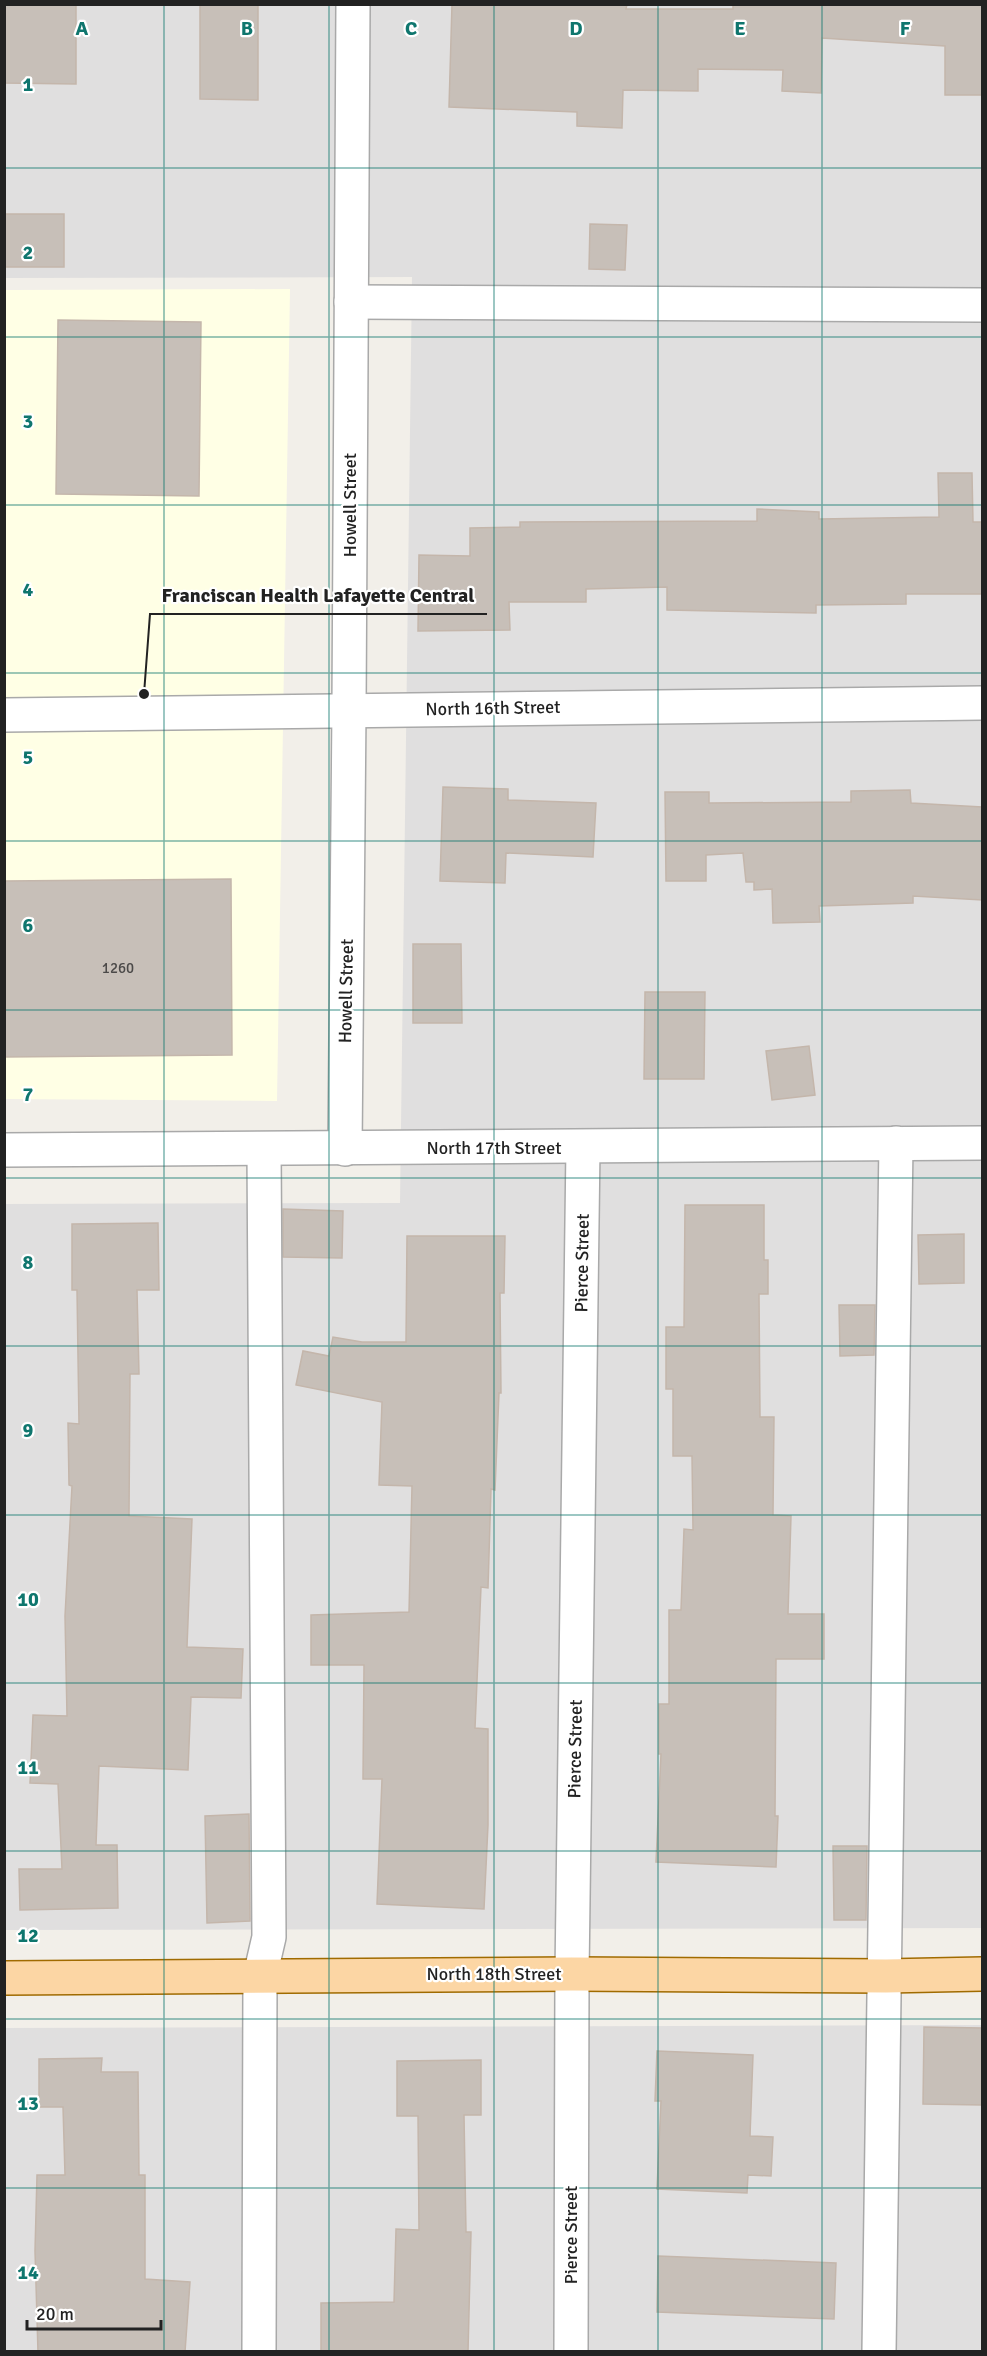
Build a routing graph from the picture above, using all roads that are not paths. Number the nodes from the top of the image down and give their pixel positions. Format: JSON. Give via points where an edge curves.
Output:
{"nodes":[{"id":1,"x":353,"y":4,"type":"edge"},
{"id":2,"x":351,"y":302,"type":"junction"},
{"id":3,"x":982,"y":304,"type":"edge"},
{"id":4,"x":982,"y":703,"type":"edge"},
{"id":5,"x":350,"y":709,"type":"junction"},
{"id":6,"x":4,"y":715,"type":"edge"},
{"id":7,"x":896,"y":1143,"type":"junction"},
{"id":8,"x":982,"y":1143,"type":"edge"},
{"id":9,"x":583,"y":1147,"type":"junction"},
{"id":10,"x":264,"y":1149,"type":"junction"},
{"id":11,"x":345,"y":1149,"type":"junction"},
{"id":12,"x":4,"y":1150,"type":"edge"},
{"id":13,"x":572,"y":1974,"type":"junction"},
{"id":14,"x":982,"y":1974,"type":"edge"},
{"id":15,"x":260,"y":1976,"type":"junction"},
{"id":16,"x":886,"y":1976,"type":"junction"},
{"id":17,"x":4,"y":1978,"type":"edge"},
{"id":18,"x":259,"y":2352,"type":"edge"},
{"id":19,"x":571,"y":2352,"type":"edge"},
{"id":20,"x":879,"y":2352,"type":"edge"}],
"edges":[{"from":1,"to":2,"type":"street","name":"Howell Street"},
{"from":2,"to":3,"type":"street"},
{"from":2,"to":5,"type":"street","name":"Howell Street"},
{"from":4,"to":5,"type":"street","name":"North 16th Street"},
{"from":5,"to":6,"type":"street","name":"North 16th Street"},
{"from":5,"to":11,"type":"street","name":"Howell Street"},
{"from":7,"to":8,"type":"street","name":"North 17th Street"},
{"from":7,"to":9,"type":"street","name":"North 17th Street"},
{"from":7,"to":16,"type":"street"},
{"from":9,"to":11,"type":"street","name":"North 17th Street"},
{"from":9,"to":13,"type":"street","name":"Pierce Street"},
{"from":10,"to":11,"type":"street","name":"North 17th Street"},
{"from":10,"to":12,"type":"street","name":"North 17th Street"},
{"from":10,"to":15,"type":"street","via":[[269,1937]]},
{"from":13,"to":15,"type":"main road","name":"North 18th Street"},
{"from":13,"to":16,"type":"main road","name":"North 18th Street"},
{"from":13,"to":19,"type":"street","name":"Pierce Street"},
{"from":14,"to":16,"type":"main road","name":"North 18th Street"},
{"from":15,"to":17,"type":"main road","name":"North 18th Street"},
{"from":15,"to":18,"type":"street"},
{"from":16,"to":20,"type":"street"}]}
